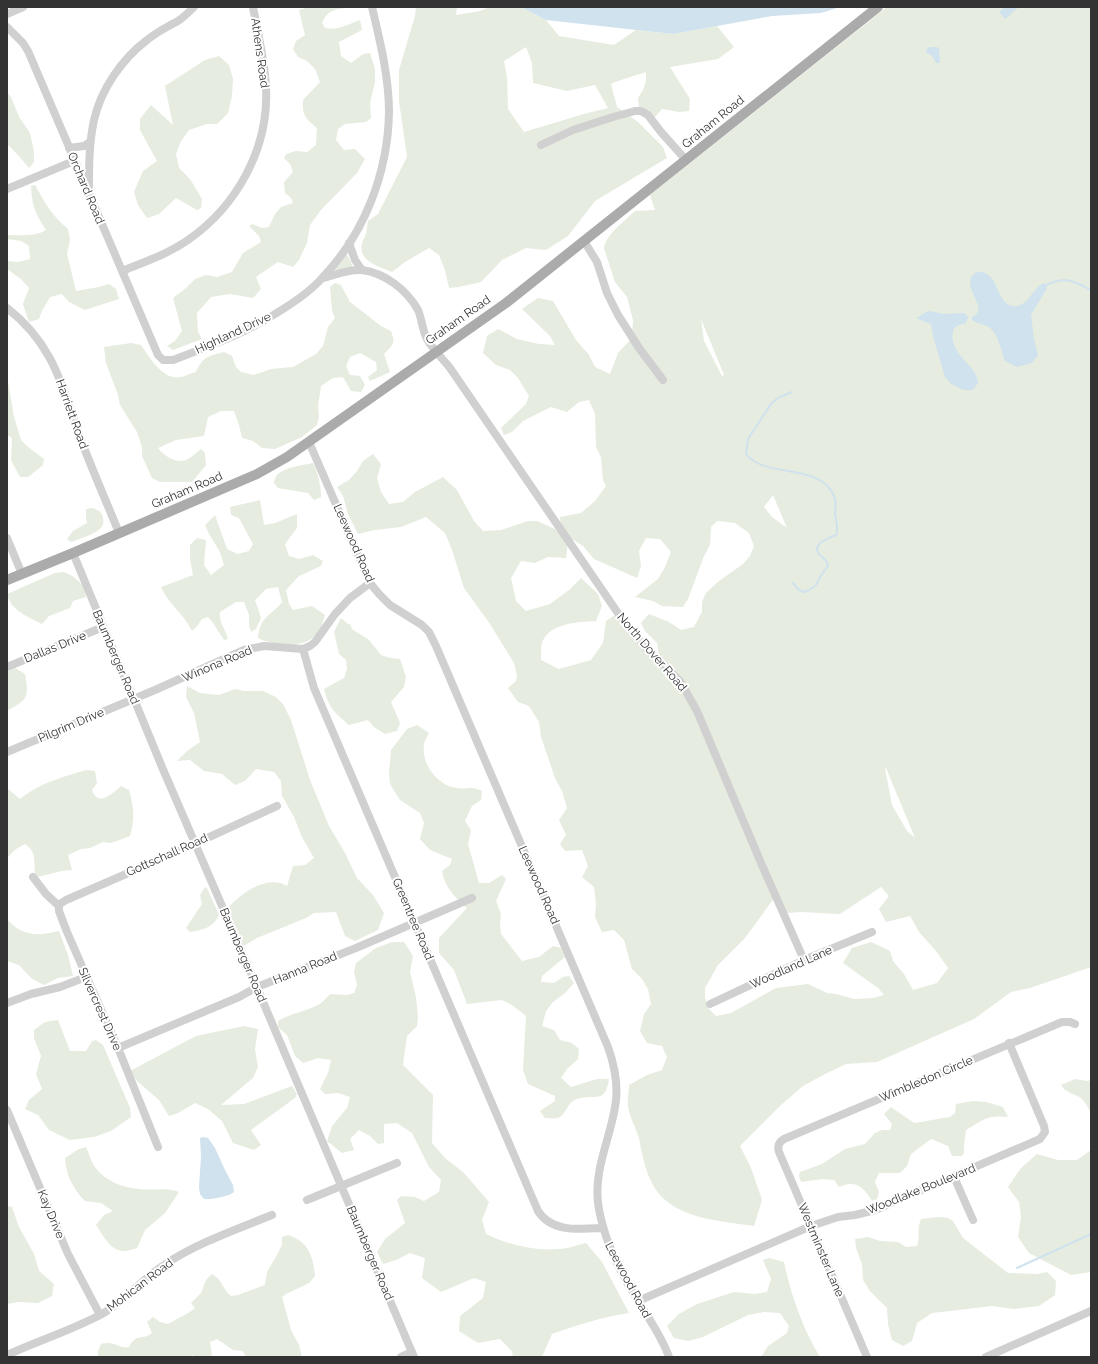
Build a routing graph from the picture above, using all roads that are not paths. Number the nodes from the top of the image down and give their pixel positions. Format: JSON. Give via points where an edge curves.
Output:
{"nodes":[{"id":1,"x":23,"y":7,"type":"edge"},
{"id":2,"x":194,"y":7,"type":"edge"},
{"id":3,"x":254,"y":7,"type":"edge"},
{"id":4,"x":372,"y":7,"type":"edge"},
{"id":5,"x":878,"y":7,"type":"edge"},
{"id":6,"x":7,"y":14,"type":"edge"},
{"id":7,"x":7,"y":27,"type":"edge"},
{"id":8,"x":90,"y":142,"type":"junction"},
{"id":9,"x":541,"y":145,"type":"dead end"},
{"id":10,"x":69,"y":148,"type":"junction"},
{"id":11,"x":686,"y":160,"type":"junction"},
{"id":12,"x":74,"y":161,"type":"junction"},
{"id":13,"x":7,"y":189,"type":"edge"},
{"id":14,"x":89,"y":192,"type":"junction"},
{"id":15,"x":584,"y":241,"type":"junction"},
{"id":16,"x":349,"y":243,"type":"junction"},
{"id":17,"x":362,"y":270,"type":"junction"},
{"id":18,"x":122,"y":271,"type":"junction"},
{"id":19,"x":323,"y":278,"type":"junction"},
{"id":20,"x":7,"y":308,"type":"edge"},
{"id":21,"x":436,"y":351,"type":"junction"},
{"id":22,"x":158,"y":355,"type":"joint"},
{"id":23,"x":663,"y":380,"type":"dead end"},
{"id":24,"x":309,"y":442,"type":"junction"},
{"id":25,"x":119,"y":533,"type":"junction"},
{"id":26,"x":7,"y":538,"type":"edge"},
{"id":27,"x":73,"y":553,"type":"junction"},
{"id":28,"x":22,"y":574,"type":"junction"},
{"id":29,"x":7,"y":580,"type":"edge"},
{"id":30,"x":370,"y":583,"type":"junction"},
{"id":31,"x":103,"y":627,"type":"junction"},
{"id":32,"x":303,"y":649,"type":"junction"},
{"id":33,"x":7,"y":667,"type":"edge"},
{"id":34,"x":134,"y":699,"type":"junction"},
{"id":35,"x":7,"y":752,"type":"edge"},
{"id":36,"x":277,"y":806,"type":"dead end"},
{"id":37,"x":195,"y":843,"type":"junction"},
{"id":38,"x":33,"y":877,"type":"dead end"},
{"id":39,"x":472,"y":898,"type":"dead end"},
{"id":40,"x":59,"y":906,"type":"junction"},
{"id":41,"x":414,"y":923,"type":"junction"},
{"id":42,"x":872,"y":932,"type":"dead end"},
{"id":43,"x":804,"y":960,"type":"junction"},
{"id":44,"x":86,"y":977,"type":"junction"},
{"id":45,"x":257,"y":987,"type":"junction"},
{"id":46,"x":7,"y":1003,"type":"edge"},
{"id":47,"x":710,"y":1004,"type":"dead end"},
{"id":48,"x":1075,"y":1024,"type":"dead end"},
{"id":49,"x":1009,"y":1043,"type":"junction"},
{"id":50,"x":118,"y":1048,"type":"junction"},
{"id":51,"x":7,"y":1110,"type":"edge"},
{"id":52,"x":780,"y":1143,"type":"joint"},
{"id":53,"x":158,"y":1147,"type":"dead end"},
{"id":54,"x":397,"y":1163,"type":"dead end"},
{"id":55,"x":954,"y":1177,"type":"junction"},
{"id":56,"x":341,"y":1185,"type":"junction"},
{"id":57,"x":306,"y":1200,"type":"dead end"},
{"id":58,"x":272,"y":1214,"type":"dead end"},
{"id":59,"x":973,"y":1220,"type":"dead end"},
{"id":60,"x":811,"y":1226,"type":"junction"},
{"id":61,"x":603,"y":1228,"type":"junction"},
{"id":62,"x":638,"y":1301,"type":"junction"},
{"id":63,"x":1091,"y":1310,"type":"edge"},
{"id":64,"x":100,"y":1315,"type":"junction"},
{"id":65,"x":7,"y":1355,"type":"edge"},
{"id":66,"x":413,"y":1355,"type":"edge"},
{"id":67,"x":401,"y":1357,"type":"edge"},
{"id":68,"x":669,"y":1357,"type":"edge"},
{"id":69,"x":867,"y":1357,"type":"edge"},
{"id":70,"x":986,"y":1357,"type":"edge"}],
"edges":[{"from":1,"to":6,"type":"street"},
{"from":2,"to":8,"type":"street","via":[[181,19],[147,40],[121,66],[100,101]]},
{"from":3,"to":18,"type":"street","name":"Athens Road","via":[[264,66],[266,96],[260,137],[248,170],[226,205],[199,232],[179,246]]},
{"from":4,"to":16,"type":"street","name":"Highland Drive","via":[[388,88],[388,137],[375,191]]},
{"from":5,"to":11,"type":"main road","name":"Graham Road"},
{"from":7,"to":10,"type":"street","name":"Orchard Road","via":[[28,51]]},
{"from":8,"to":10,"type":"street","via":[[84,146]]},
{"from":8,"to":14,"type":"street"},
{"from":9,"to":11,"type":"street","via":[[573,130],[641,111],[648,115]]},
{"from":10,"to":12,"type":"street","name":"Orchard Road"},
{"from":11,"to":15,"type":"main road","name":"Graham Road"},
{"from":12,"to":13,"type":"street"},
{"from":12,"to":14,"type":"street","name":"Orchard Road"},
{"from":14,"to":18,"type":"street","name":"Orchard Road"},
{"from":15,"to":21,"type":"main road","name":"Graham Road","via":[[506,303]]},
{"from":15,"to":23,"type":"street","via":[[598,262],[607,293],[618,315]]},
{"from":16,"to":17,"type":"street","via":[[354,260]]},
{"from":16,"to":19,"type":"street","name":"Highland Drive"},
{"from":17,"to":19,"type":"street"},
{"from":17,"to":21,"type":"street","name":"North Dover Road","via":[[387,279],[407,294],[418,311],[427,338]]},
{"from":18,"to":22,"type":"street","name":"Orchard Road"},
{"from":19,"to":22,"type":"street","name":"Highland Drive","via":[[288,306],[245,330],[173,360],[163,360]]},
{"from":20,"to":25,"type":"street","name":"Harriett Road","via":[[31,330],[53,364]]},
{"from":21,"to":24,"type":"main road","name":"Graham Road"},
{"from":21,"to":43,"type":"street","name":"North Dover Road","via":[[620,616],[645,647],[686,689]]},
{"from":24,"to":25,"type":"main road","name":"Graham Road","via":[[257,474]]},
{"from":24,"to":30,"type":"street","name":"Leewood Road"},
{"from":25,"to":27,"type":"main road","name":"Graham Road"},
{"from":26,"to":28,"type":"street"},
{"from":27,"to":28,"type":"main road","name":"Graham Road"},
{"from":27,"to":31,"type":"street","name":"Baumberger Road"},
{"from":28,"to":29,"type":"main road","name":"Graham Road"},
{"from":30,"to":32,"type":"street","via":[[350,598],[335,614],[316,642]]},
{"from":30,"to":61,"type":"street","name":"Leewood Road","via":[[384,600],[422,625],[432,638],[611,1056],[616,1079],[616,1106],[597,1184]]},
{"from":31,"to":33,"type":"street","name":"Dallas Drive"},
{"from":31,"to":34,"type":"street","name":"Baumberger Road"},
{"from":32,"to":34,"type":"street","name":"Winona Road","via":[[264,646],[244,650]]},
{"from":32,"to":41,"type":"street","name":"Greentree Road","via":[[314,688]]},
{"from":34,"to":35,"type":"street","name":"Pilgrim Drive"},
{"from":34,"to":37,"type":"street","name":"Baumberger Road"},
{"from":36,"to":37,"type":"street","name":"Gottschall Road"},
{"from":37,"to":40,"type":"street","name":"Gottschall Road","via":[[66,900]]},
{"from":37,"to":45,"type":"street","name":"Baumberger Road"},
{"from":38,"to":40,"type":"street","name":"Silvercrest Drive"},
{"from":39,"to":41,"type":"street","name":"Hanna Road"},
{"from":40,"to":44,"type":"street","name":"Silvercrest Drive"},
{"from":41,"to":45,"type":"street","name":"Hanna Road"},
{"from":41,"to":61,"type":"street","name":"Greentree Road","via":[[541,1216],[560,1227]]},
{"from":42,"to":43,"type":"street","name":"Woodland Lane"},
{"from":43,"to":47,"type":"street","name":"Woodland Lane"},
{"from":44,"to":46,"type":"street"},
{"from":44,"to":50,"type":"street","name":"Silvercrest Drive"},
{"from":45,"to":50,"type":"street","name":"Hanna Road"},
{"from":45,"to":56,"type":"street","name":"Baumberger Road"},
{"from":48,"to":49,"type":"street","name":"Wimbledon Circle","via":[[1062,1022]]},
{"from":49,"to":52,"type":"street","name":"Wimbledon Circle","via":[[784,1139]]},
{"from":49,"to":55,"type":"street","name":"Woodlake Boulevard","via":[[1044,1126],[1043,1135],[1026,1146]]},
{"from":50,"to":53,"type":"street","name":"Silvercrest Drive"},
{"from":51,"to":64,"type":"street","name":"Kay Drive","via":[[68,1254]]},
{"from":52,"to":60,"type":"street","name":"Westminster Lane","via":[[779,1152]]},
{"from":54,"to":56,"type":"street"},
{"from":55,"to":59,"type":"street"},
{"from":55,"to":60,"type":"street","name":"Woodlake Boulevard","via":[[875,1210],[838,1217]]},
{"from":56,"to":57,"type":"street"},
{"from":56,"to":66,"type":"street","name":"Baumberger Road"},
{"from":58,"to":64,"type":"street","name":"Mohican Road","via":[[175,1258]]},
{"from":60,"to":62,"type":"street","name":"Woodlake Boulevard"},
{"from":60,"to":69,"type":"street","name":"Westminster Lane"},
{"from":61,"to":62,"type":"street","name":"Leewood Road","via":[[615,1260]]},
{"from":62,"to":68,"type":"street","name":"Leewood Road"},
{"from":63,"to":70,"type":"street"},
{"from":64,"to":65,"type":"street","name":"Mohican Road"},
{"from":66,"to":67,"type":"street"}]}
